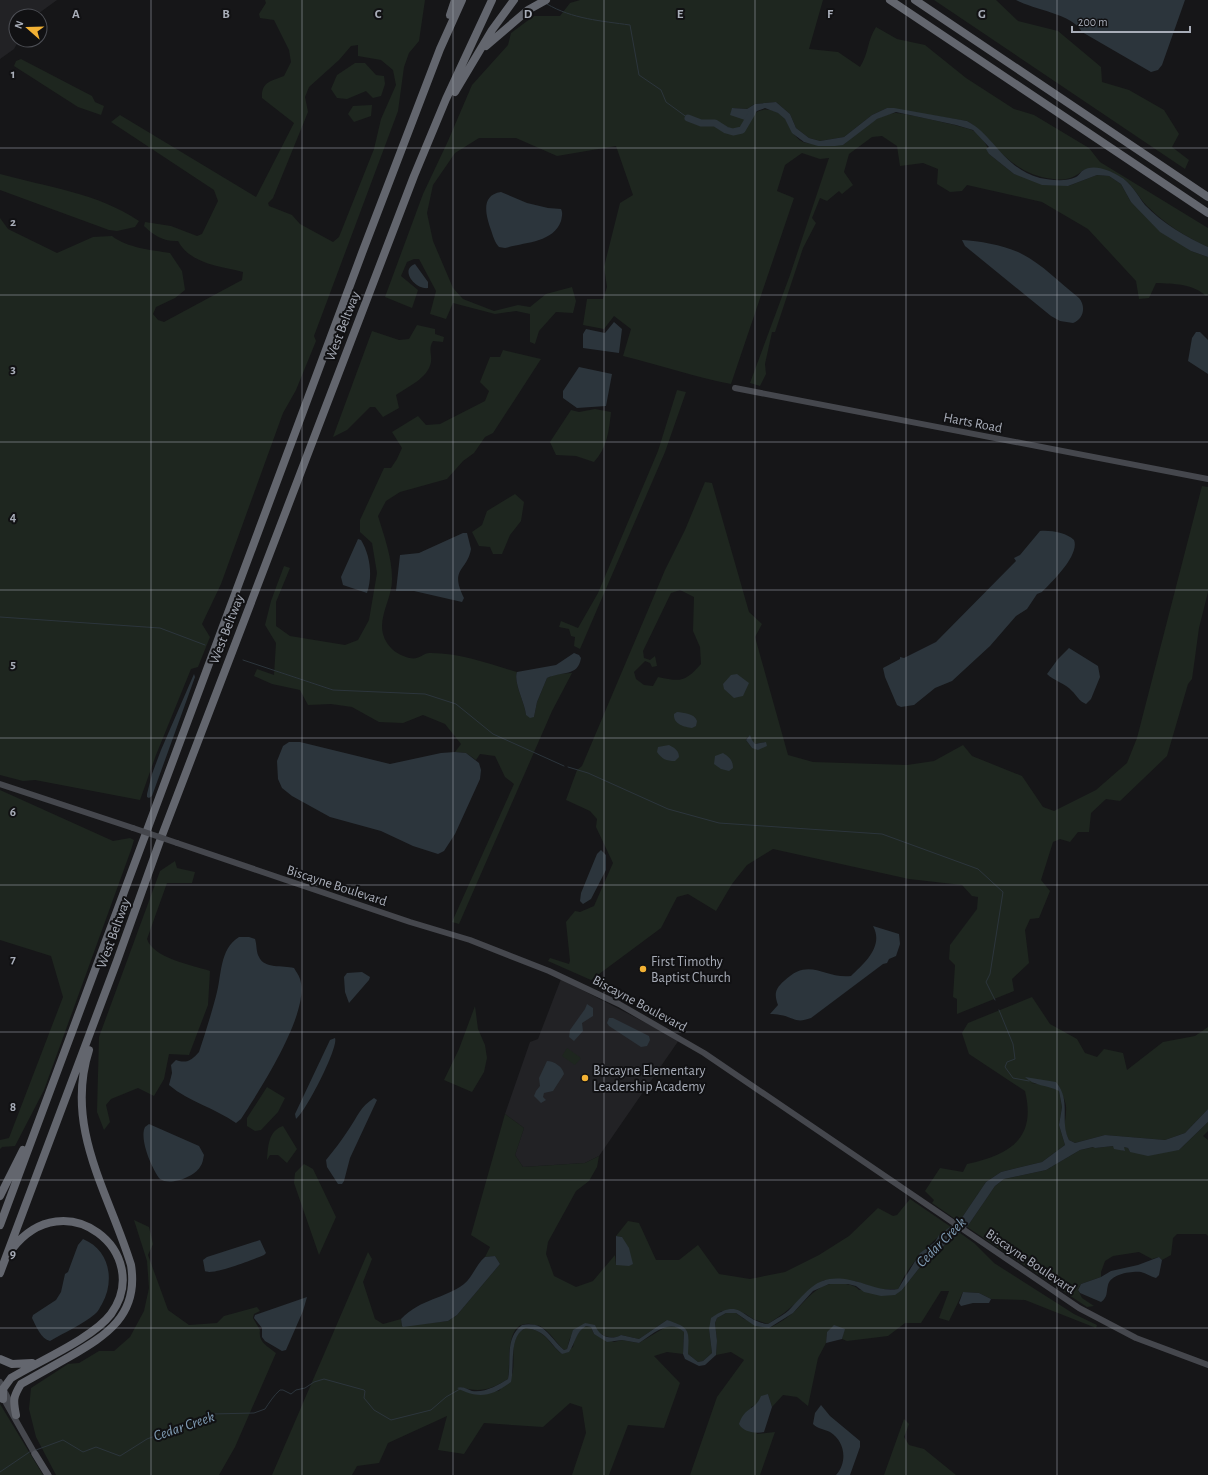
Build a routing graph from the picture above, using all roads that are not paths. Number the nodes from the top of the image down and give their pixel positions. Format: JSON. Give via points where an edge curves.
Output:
{"nodes":[{"id":1,"x":455,"y":0,"type":"edge"},
{"id":2,"x":462,"y":0,"type":"edge"},
{"id":3,"x":492,"y":0,"type":"edge"},
{"id":4,"x":514,"y":0,"type":"edge"},
{"id":5,"x":546,"y":0,"type":"edge"},
{"id":6,"x":884,"y":0,"type":"edge"},
{"id":7,"x":890,"y":0,"type":"edge"},
{"id":8,"x":915,"y":0,"type":"edge"},
{"id":9,"x":902,"y":8,"type":"junction"},
{"id":10,"x":440,"y":49,"type":"junction"},
{"id":11,"x":475,"y":59,"type":"junction"},
{"id":12,"x":414,"y":176,"type":"junction"},
{"id":13,"x":1208,"y":197,"type":"edge"},
{"id":14,"x":1208,"y":213,"type":"edge"},
{"id":15,"x":735,"y":388,"type":"dead end"},
{"id":16,"x":1208,"y":479,"type":"edge"},
{"id":17,"x":0,"y":784,"type":"edge"},
{"id":18,"x":117,"y":961,"type":"junction"},
{"id":19,"x":46,"y":1104,"type":"junction"},
{"id":20,"x":0,"y":1196,"type":"edge"},
{"id":21,"x":0,"y":1225,"type":"edge"},
{"id":22,"x":5,"y":1260,"type":"junction"},
{"id":23,"x":0,"y":1273,"type":"edge"},
{"id":24,"x":0,"y":1360,"type":"edge"},
{"id":25,"x":37,"y":1362,"type":"junction"},
{"id":26,"x":1208,"y":1365,"type":"edge"},
{"id":27,"x":21,"y":1384,"type":"junction"},
{"id":28,"x":1,"y":1390,"type":"edge"},
{"id":29,"x":16,"y":1415,"type":"junction"},
{"id":30,"x":28,"y":1442,"type":"junction"},
{"id":31,"x":35,"y":1454,"type":"joint"},
{"id":32,"x":48,"y":1475,"type":"edge"}],
"edges":[{"from":1,"to":10,"type":"highway"},
{"from":2,"to":10,"type":"highway","name":"West Beltway"},
{"from":3,"to":12,"type":"highway","name":"West Beltway"},
{"from":4,"to":11,"type":"highway"},
{"from":5,"to":11,"type":"highway","via":[[528,10],[500,32]]},
{"from":6,"to":9,"type":"highway"},
{"from":7,"to":9,"type":"highway"},
{"from":8,"to":13,"type":"highway"},
{"from":9,"to":14,"type":"highway"},
{"from":10,"to":19,"type":"highway","name":"West Beltway"},
{"from":11,"to":12,"type":"highway","via":[[455,90]]},
{"from":12,"to":18,"type":"highway","name":"West Beltway","via":[[219,685]]},
{"from":15,"to":16,"type":"street","name":"Harts Road"},
{"from":17,"to":26,"type":"street","name":"Biscayne Boulevard","bridge":true,"via":[[400,919],[464,938],[571,980],[671,1033],[1059,1296],[1136,1338]]},
{"from":18,"to":22,"type":"highway","name":"West Beltway"},
{"from":18,"to":27,"type":"highway","via":[[86,1062],[81,1110],[89,1150],[131,1265],[131,1292],[124,1312],[106,1335]]},
{"from":19,"to":20,"type":"highway"},
{"from":19,"to":21,"type":"highway","name":"West Beltway"},
{"from":22,"to":23,"type":"highway","name":"West Beltway"},
{"from":22,"to":25,"type":"highway","via":[[18,1241],[35,1228],[68,1221],[82,1224],[101,1235],[111,1245],[120,1265],[122,1280],[119,1298],[107,1319],[84,1336]]},
{"from":24,"to":25,"type":"highway","via":[[23,1365]]},
{"from":25,"to":28,"type":"highway","via":[[11,1378]]},
{"from":27,"to":28,"type":"highway","via":[[8,1390]]},
{"from":27,"to":29,"type":"highway","via":[[14,1395]]},
{"from":28,"to":29,"type":"street"},
{"from":28,"to":30,"type":"street"},
{"from":29,"to":30,"type":"street"},
{"from":30,"to":31,"type":"street"},
{"from":31,"to":32,"type":"main road"}]}
